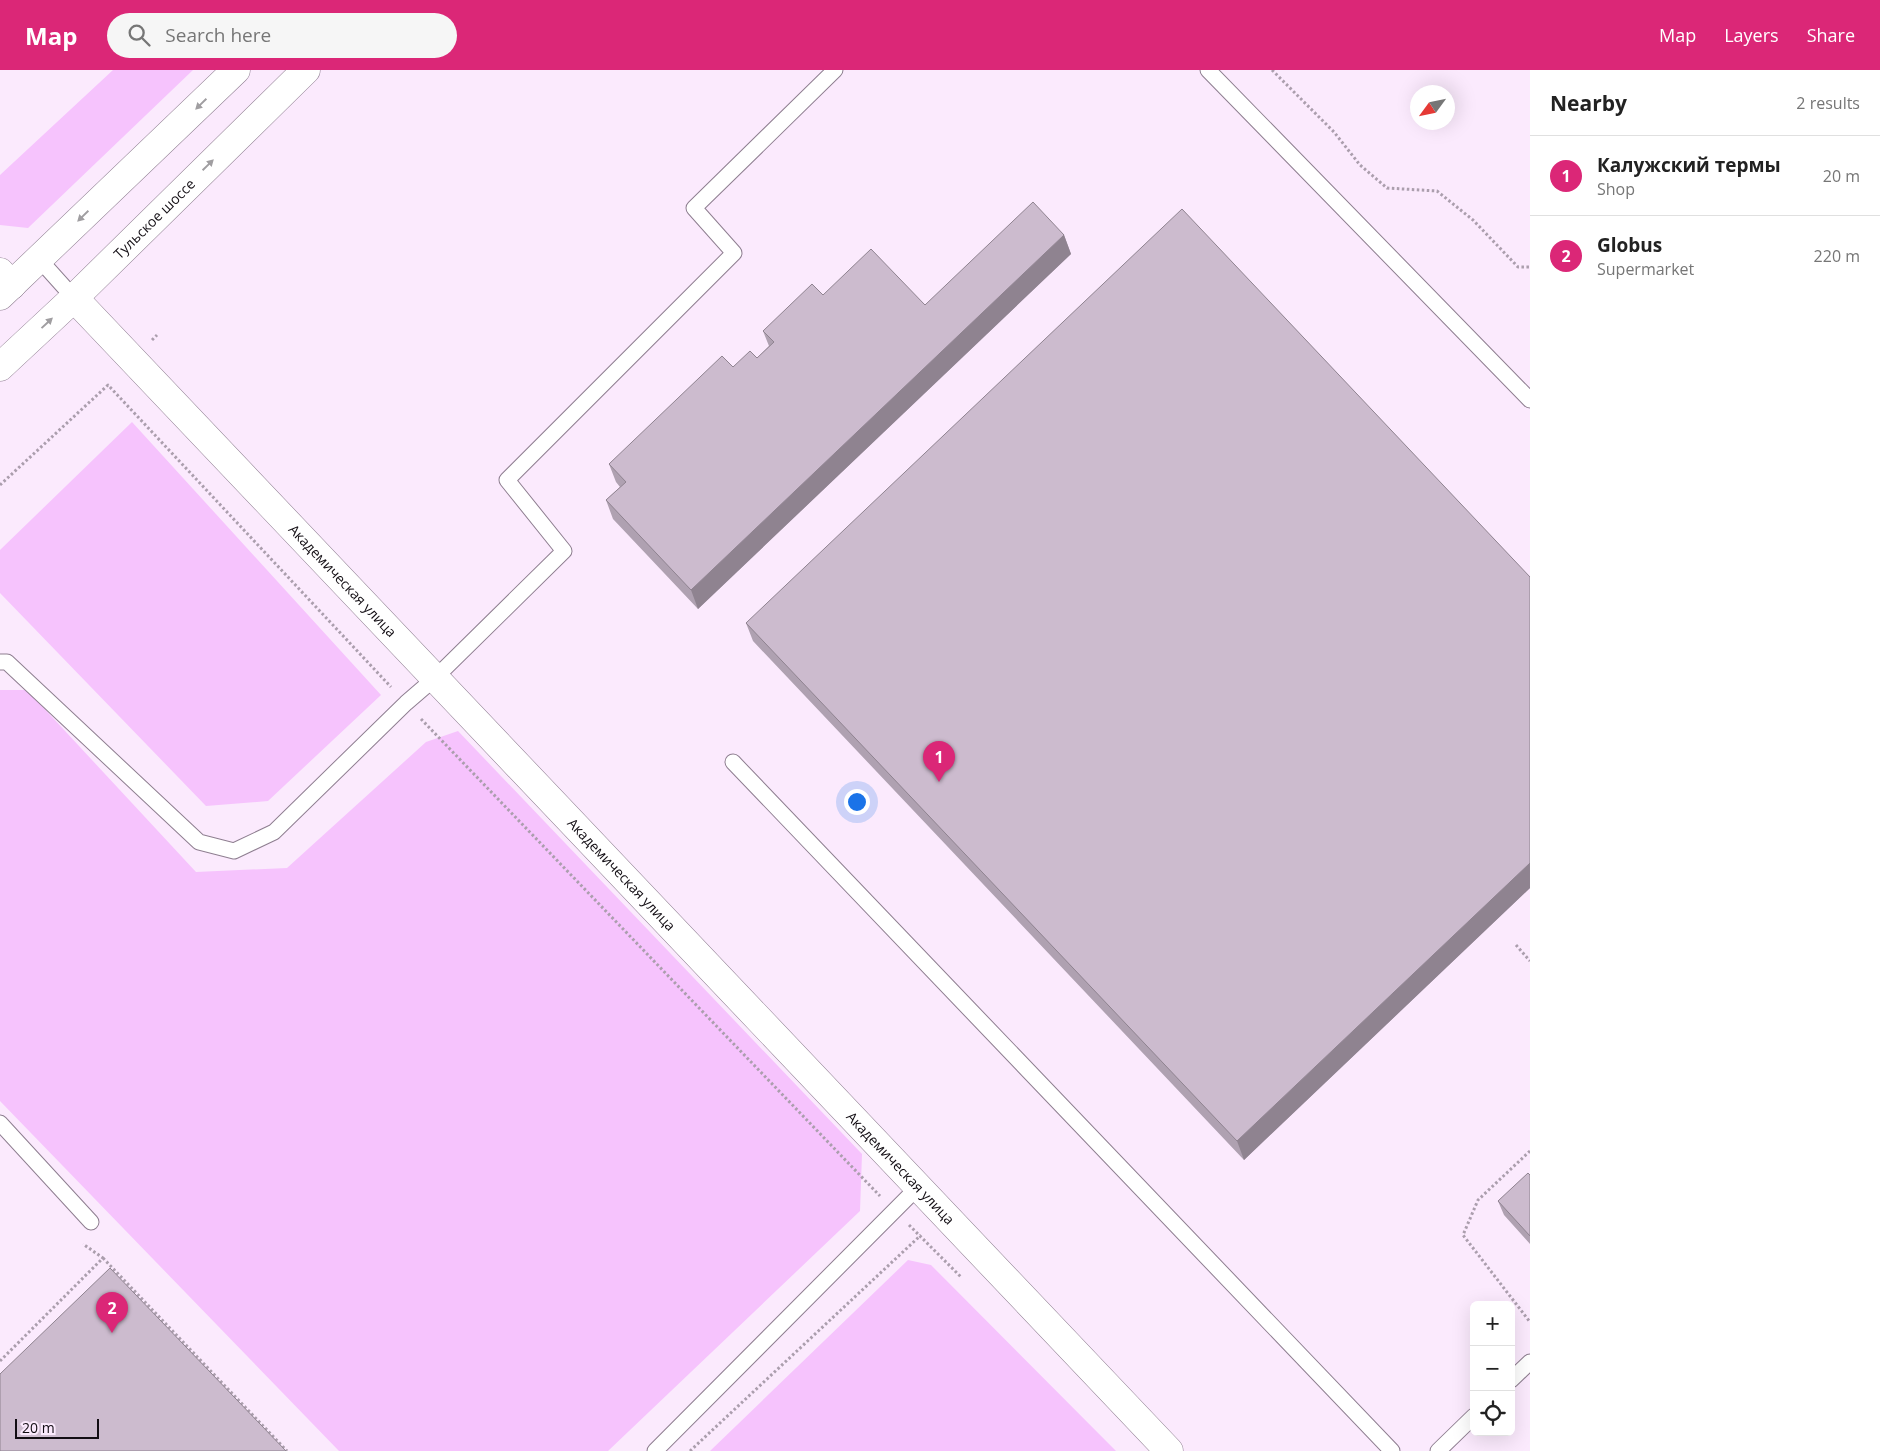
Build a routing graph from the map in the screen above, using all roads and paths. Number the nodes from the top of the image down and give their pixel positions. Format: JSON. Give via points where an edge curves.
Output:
{"nodes":[{"id":1,"x":236,"y":70,"type":"edge"},
{"id":2,"x":306,"y":70,"type":"edge"},
{"id":3,"x":835,"y":70,"type":"edge"},
{"id":4,"x":1208,"y":70,"type":"edge"},
{"id":5,"x":1272,"y":70,"type":"edge"},
{"id":6,"x":39,"y":259,"type":"junction"},
{"id":7,"x":1530,"y":267,"type":"edge"},
{"id":8,"x":4,"y":284,"type":"edge"},
{"id":9,"x":74,"y":298,"type":"junction"},
{"id":10,"x":0,"y":367,"type":"edge"},
{"id":11,"x":1530,"y":400,"type":"edge"},
{"id":12,"x":0,"y":486,"type":"edge"},
{"id":13,"x":0,"y":662,"type":"edge"},
{"id":14,"x":435,"y":678,"type":"junction"},
{"id":15,"x":406,"y":703,"type":"junction"},
{"id":16,"x":733,"y":762,"type":"dead end"},
{"id":17,"x":1516,"y":945,"type":"dead end"},
{"id":18,"x":1530,"y":961,"type":"edge"},
{"id":19,"x":0,"y":1123,"type":"edge"},
{"id":20,"x":1530,"y":1151,"type":"edge"},
{"id":21,"x":918,"y":1188,"type":"junction"},
{"id":22,"x":894,"y":1211,"type":"junction"},
{"id":23,"x":91,"y":1222,"type":"dead end"},
{"id":24,"x":921,"y":1235,"type":"junction"},
{"id":25,"x":76,"y":1238,"type":"dead end"},
{"id":26,"x":103,"y":1258,"type":"junction"},
{"id":27,"x":968,"y":1284,"type":"dead end"},
{"id":28,"x":1530,"y":1322,"type":"edge"},
{"id":29,"x":0,"y":1360,"type":"edge"},
{"id":30,"x":1530,"y":1362,"type":"edge"},
{"id":31,"x":1515,"y":1376,"type":"edge"},
{"id":32,"x":1470,"y":1420,"type":"edge"},
{"id":33,"x":287,"y":1451,"type":"edge"},
{"id":34,"x":655,"y":1451,"type":"edge"},
{"id":35,"x":690,"y":1451,"type":"edge"},
{"id":36,"x":1169,"y":1451,"type":"edge"},
{"id":37,"x":1392,"y":1451,"type":"edge"},
{"id":38,"x":1438,"y":1451,"type":"edge"}],
"edges":[{"from":1,"to":6,"type":"street","one_way":true},
{"from":9,"to":2,"type":"street","name":"Тульское шоссе","one_way":true},
{"from":3,"to":14,"type":"lane","via":[[694,208],[734,252],[507,480],[564,551]]},
{"from":4,"to":11,"type":"lane"},
{"from":5,"to":7,"type":"path","via":[[1334,132],[1360,165],[1387,188],[1437,191],[1473,220],[1518,267]]},
{"from":6,"to":8,"type":"street"},
{"from":6,"to":9,"type":"lane"},
{"from":10,"to":9,"type":"street","name":"Тульское шоссе","one_way":true},
{"from":9,"to":14,"type":"street","name":"Академическая улица"},
{"from":12,"to":15,"type":"path","via":[[108,384]]},
{"from":13,"to":15,"type":"lane","via":[[7,662],[199,842],[234,851],[274,832]]},
{"from":14,"to":15,"type":"lane"},
{"from":14,"to":21,"type":"street","name":"Академическая улица"},
{"from":15,"to":22,"type":"path"},
{"from":16,"to":37,"type":"lane"},
{"from":17,"to":18,"type":"path"},
{"from":19,"to":23,"type":"lane"},
{"from":20,"to":28,"type":"path","via":[[1478,1200],[1463,1235]]},
{"from":21,"to":22,"type":"lane"},
{"from":21,"to":36,"type":"street","name":"Академическая улица"},
{"from":22,"to":24,"type":"path"},
{"from":22,"to":34,"type":"lane"},
{"from":24,"to":27,"type":"path"},
{"from":24,"to":35,"type":"path"},
{"from":25,"to":26,"type":"path"},
{"from":26,"to":29,"type":"path"},
{"from":26,"to":33,"type":"path"},
{"from":30,"to":31,"type":"lane"},
{"from":32,"to":38,"type":"lane"}]}
